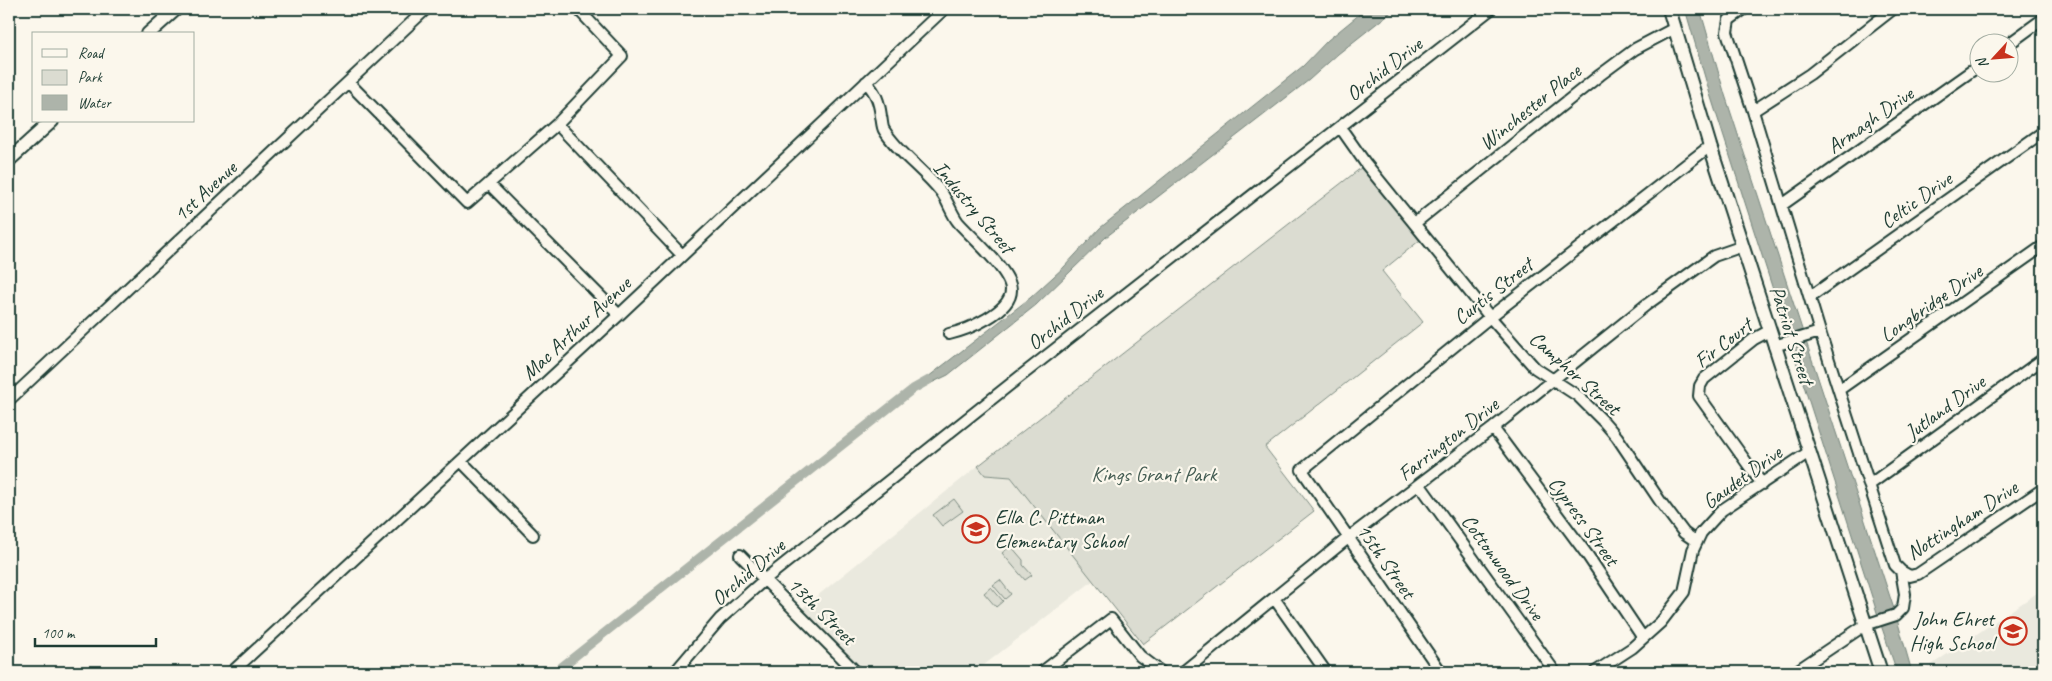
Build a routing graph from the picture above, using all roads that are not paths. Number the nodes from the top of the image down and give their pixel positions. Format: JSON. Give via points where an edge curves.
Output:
{"nodes":[{"id":1,"x":176,"y":9,"type":"edge"},
{"id":2,"x":426,"y":9,"type":"edge"},
{"id":3,"x":578,"y":9,"type":"edge"},
{"id":4,"x":944,"y":9,"type":"edge"},
{"id":5,"x":1491,"y":9,"type":"edge"},
{"id":6,"x":1669,"y":9,"type":"edge"},
{"id":7,"x":1744,"y":9,"type":"edge"},
{"id":8,"x":1893,"y":9,"type":"edge"},
{"id":9,"x":2043,"y":19,"type":"edge"},
{"id":10,"x":1675,"y":28,"type":"junction"},
{"id":11,"x":150,"y":32,"type":"edge"},
{"id":12,"x":2020,"y":36,"type":"edge"},
{"id":13,"x":1970,"y":72,"type":"edge"},
{"id":14,"x":348,"y":82,"type":"junction"},
{"id":15,"x":866,"y":82,"type":"junction"},
{"id":16,"x":1753,"y":111,"type":"junction"},
{"id":17,"x":51,"y":122,"type":"edge"},
{"id":18,"x":557,"y":124,"type":"junction"},
{"id":19,"x":1340,"y":127,"type":"junction"},
{"id":20,"x":2043,"y":132,"type":"edge"},
{"id":21,"x":1710,"y":146,"type":"junction"},
{"id":22,"x":9,"y":160,"type":"edge"},
{"id":23,"x":489,"y":184,"type":"junction"},
{"id":24,"x":1782,"y":205,"type":"junction"},
{"id":25,"x":1415,"y":223,"type":"junction"},
{"id":26,"x":1742,"y":246,"type":"junction"},
{"id":27,"x":2043,"y":246,"type":"edge"},
{"id":28,"x":682,"y":255,"type":"junction"},
{"id":29,"x":1810,"y":297,"type":"junction"},
{"id":30,"x":619,"y":315,"type":"junction"},
{"id":31,"x":1490,"y":317,"type":"junction"},
{"id":32,"x":1769,"y":331,"type":"junction"},
{"id":33,"x":1814,"y":333,"type":"junction"},
{"id":34,"x":949,"y":334,"type":"dead end"},
{"id":35,"x":1777,"y":344,"type":"junction"},
{"id":36,"x":2043,"y":359,"type":"edge"},
{"id":37,"x":1552,"y":380,"type":"junction"},
{"id":38,"x":1840,"y":389,"type":"junction"},
{"id":39,"x":9,"y":400,"type":"edge"},
{"id":40,"x":1493,"y":428,"type":"junction"},
{"id":41,"x":1809,"y":452,"type":"junction"},
{"id":42,"x":461,"y":461,"type":"junction"},
{"id":43,"x":1302,"y":470,"type":"joint"},
{"id":44,"x":1420,"y":484,"type":"junction"},
{"id":45,"x":1762,"y":484,"type":"junction"},
{"id":46,"x":1869,"y":485,"type":"junction"},
{"id":47,"x":2043,"y":489,"type":"edge"},
{"id":48,"x":533,"y":535,"type":"dead end"},
{"id":49,"x":1348,"y":538,"type":"junction"},
{"id":50,"x":1697,"y":542,"type":"junction"},
{"id":51,"x":740,"y":555,"type":"dead end"},
{"id":52,"x":1901,"y":571,"type":"junction"},
{"id":53,"x":764,"y":580,"type":"junction"},
{"id":54,"x":1274,"y":598,"type":"junction"},
{"id":55,"x":1870,"y":623,"type":"junction"},
{"id":56,"x":1643,"y":638,"type":"junction"},
{"id":57,"x":232,"y":672,"type":"edge"},
{"id":58,"x":675,"y":672,"type":"edge"},
{"id":59,"x":856,"y":672,"type":"edge"},
{"id":60,"x":1042,"y":672,"type":"edge"},
{"id":61,"x":1161,"y":672,"type":"edge"},
{"id":62,"x":1183,"y":672,"type":"edge"},
{"id":63,"x":1326,"y":672,"type":"edge"},
{"id":64,"x":1441,"y":672,"type":"edge"},
{"id":65,"x":1555,"y":672,"type":"edge"},
{"id":66,"x":1595,"y":672,"type":"edge"},
{"id":67,"x":1795,"y":672,"type":"edge"},
{"id":68,"x":1881,"y":672,"type":"edge"}],
"edges":[{"from":1,"to":11,"type":"main road"},
{"from":2,"to":14,"type":"street","name":"1st Avenue"},
{"from":3,"to":18,"type":"street","via":[[622,56]]},
{"from":4,"to":15,"type":"street","name":"Mac Arthur Avenue"},
{"from":5,"to":19,"type":"street","name":"Orchid Drive"},
{"from":6,"to":10,"type":"main road","name":"Patriot Street"},
{"from":7,"to":16,"type":"street","name":"Patriot Street","via":[[1729,20],[1726,32]]},
{"from":8,"to":16,"type":"street","via":[[1810,74]]},
{"from":9,"to":12,"type":"street"},
{"from":10,"to":21,"type":"main road","name":"Patriot Street"},
{"from":10,"to":25,"type":"street","name":"Winchester Place","via":[[1636,49],[1600,75]]},
{"from":13,"to":24,"type":"street","name":"Armagh Drive"},
{"from":14,"to":23,"type":"street","via":[[467,203]]},
{"from":14,"to":39,"type":"street","name":"1st Avenue"},
{"from":15,"to":28,"type":"street","name":"Mac Arthur Avenue"},
{"from":15,"to":34,"type":"street","name":"Industry Street","via":[[878,99],[883,129],[941,192],[957,220],[1001,269],[1011,288],[1010,298],[1003,306],[978,324]]},
{"from":16,"to":24,"type":"street","name":"Patriot Street"},
{"from":17,"to":22,"type":"main road"},
{"from":18,"to":23,"type":"street"},
{"from":18,"to":28,"type":"street"},
{"from":19,"to":25,"type":"street","name":"Camphor Street"},
{"from":19,"to":53,"type":"street","name":"Orchid Drive"},
{"from":20,"to":29,"type":"street","name":"Celtic Drive"},
{"from":21,"to":26,"type":"main road","name":"Patriot Street"},
{"from":21,"to":31,"type":"street","name":"Curtis Street"},
{"from":23,"to":30,"type":"street"},
{"from":24,"to":29,"type":"street","name":"Patriot Street"},
{"from":25,"to":31,"type":"street","name":"Camphor Street"},
{"from":26,"to":32,"type":"main road","name":"Patriot Street"},
{"from":26,"to":37,"type":"street","name":"Farrington Drive","via":[[1704,262]]},
{"from":27,"to":38,"type":"street","name":"Longbridge Drive"},
{"from":28,"to":30,"type":"street","name":"Mac Arthur Avenue"},
{"from":29,"to":33,"type":"street","name":"Patriot Street"},
{"from":30,"to":42,"type":"street","name":"Mac Arthur Avenue"},
{"from":31,"to":37,"type":"street","name":"Camphor Street","via":[[1535,368]]},
{"from":31,"to":43,"type":"street","name":"Curtis Street"},
{"from":32,"to":35,"type":"main road","name":"Patriot Street"},
{"from":32,"to":45,"type":"street","name":"Fir Court","via":[[1704,379],[1699,396]]},
{"from":33,"to":35,"type":"street"},
{"from":33,"to":38,"type":"street","name":"Patriot Street"},
{"from":35,"to":41,"type":"main road","name":"Patriot Street"},
{"from":36,"to":46,"type":"street","name":"Jutland Drive"},
{"from":37,"to":40,"type":"street","name":"Farrington Drive"},
{"from":37,"to":50,"type":"street","name":"Camphor Street","via":[[1578,396],[1604,422],[1684,533]]},
{"from":38,"to":46,"type":"street","name":"Patriot Street"},
{"from":40,"to":44,"type":"street","name":"Farrington Drive"},
{"from":40,"to":56,"type":"street","name":"Cypress Street","via":[[1588,556]]},
{"from":41,"to":45,"type":"street","name":"Gaudet Drive"},
{"from":41,"to":55,"type":"main road","name":"Patriot Street"},
{"from":42,"to":48,"type":"street"},
{"from":42,"to":57,"type":"street","name":"Mac Arthur Avenue"},
{"from":43,"to":49,"type":"street","name":"15th Street"},
{"from":44,"to":49,"type":"street","name":"Farrington Drive"},
{"from":44,"to":65,"type":"street","name":"Cottonwood Drive"},
{"from":45,"to":50,"type":"street","name":"Gaudet Drive","via":[[1722,510]]},
{"from":46,"to":52,"type":"street","name":"Patriot Street","via":[[1890,554]]},
{"from":47,"to":52,"type":"street","name":"Nottingham Drive","via":[[1918,574],[1910,576]]},
{"from":49,"to":54,"type":"street","name":"Farrington Drive"},
{"from":49,"to":64,"type":"street","name":"15th Street"},
{"from":50,"to":56,"type":"street","name":"Gaudet Drive","via":[[1684,592],[1661,622]]},
{"from":51,"to":53,"type":"street","name":"13th Street"},
{"from":52,"to":55,"type":"street","via":[[1904,608],[1896,615]]},
{"from":53,"to":58,"type":"street","name":"Orchid Drive","via":[[720,619]]},
{"from":53,"to":59,"type":"street","name":"13th Street"},
{"from":54,"to":62,"type":"street","name":"Farrington Drive"},
{"from":54,"to":63,"type":"street"},
{"from":55,"to":67,"type":"street"},
{"from":55,"to":68,"type":"main road","name":"Patriot Street"},
{"from":56,"to":66,"type":"street","name":"Gaudet Drive"},
{"from":60,"to":61,"type":"street","via":[[1111,619],[1140,656]]}]}
